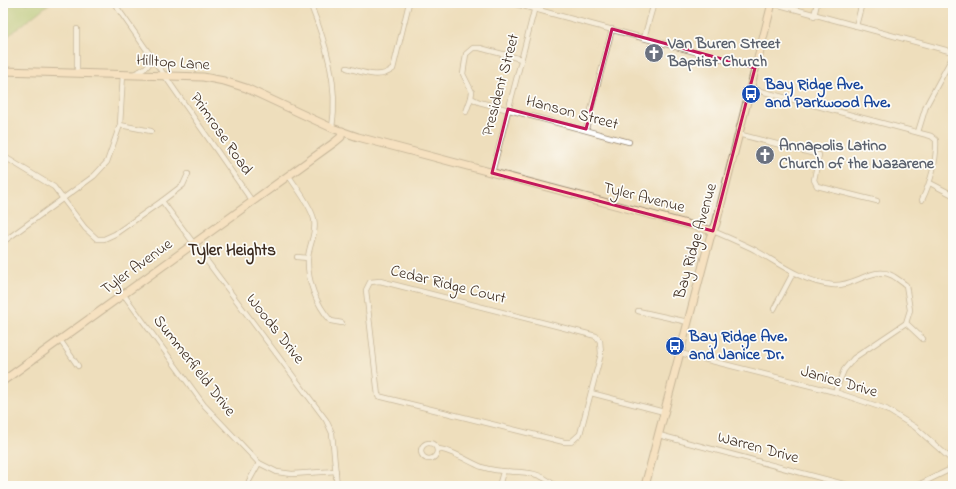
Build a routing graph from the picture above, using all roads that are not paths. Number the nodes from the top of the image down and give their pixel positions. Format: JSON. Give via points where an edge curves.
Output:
{"nodes":[{"id":1,"x":114,"y":3,"type":"edge"},
{"id":2,"x":310,"y":3,"type":"edge"},
{"id":3,"x":409,"y":3,"type":"edge"},
{"id":4,"x":512,"y":3,"type":"edge"},
{"id":5,"x":536,"y":3,"type":"edge"},
{"id":6,"x":654,"y":3,"type":"edge"},
{"id":7,"x":772,"y":3,"type":"edge"},
{"id":8,"x":817,"y":3,"type":"edge"},
{"id":9,"x":862,"y":3,"type":"edge"},
{"id":10,"x":949,"y":3,"type":"edge"},
{"id":11,"x":953,"y":5,"type":"edge"},
{"id":12,"x":534,"y":9,"type":"junction"},
{"id":13,"x":814,"y":16,"type":"junction"},
{"id":14,"x":856,"y":26,"type":"junction"},
{"id":15,"x":612,"y":29,"type":"junction"},
{"id":16,"x":77,"y":30,"type":"dead end"},
{"id":17,"x":644,"y":38,"type":"junction"},
{"id":18,"x":953,"y":52,"type":"edge"},
{"id":19,"x":150,"y":56,"type":"junction"},
{"id":20,"x":953,"y":56,"type":"edge"},
{"id":21,"x":521,"y":59,"type":"junction"},
{"id":22,"x":347,"y":68,"type":"dead end"},
{"id":23,"x":755,"y":68,"type":"junction"},
{"id":24,"x":3,"y":70,"type":"edge"},
{"id":25,"x":77,"y":72,"type":"junction"},
{"id":26,"x":123,"y":73,"type":"junction"},
{"id":27,"x":134,"y":74,"type":"junction"},
{"id":28,"x":163,"y":74,"type":"junction"},
{"id":29,"x":750,"y":88,"type":"junction"},
{"id":30,"x":471,"y":98,"type":"junction"},
{"id":31,"x":508,"y":109,"type":"junction"},
{"id":32,"x":466,"y":112,"type":"dead end"},
{"id":33,"x":120,"y":125,"type":"junction"},
{"id":34,"x":332,"y":128,"type":"junction"},
{"id":35,"x":586,"y":129,"type":"junction"},
{"id":36,"x":151,"y":131,"type":"dead end"},
{"id":37,"x":342,"y":131,"type":"junction"},
{"id":38,"x":918,"y":132,"type":"junction"},
{"id":39,"x":738,"y":134,"type":"junction"},
{"id":40,"x":629,"y":142,"type":"dead end"},
{"id":41,"x":3,"y":156,"type":"edge"},
{"id":42,"x":492,"y":173,"type":"junction"},
{"id":43,"x":188,"y":174,"type":"dead end"},
{"id":44,"x":289,"y":176,"type":"junction"},
{"id":45,"x":930,"y":183,"type":"junction"},
{"id":46,"x":953,"y":195,"type":"edge"},
{"id":47,"x":64,"y":198,"type":"junction"},
{"id":48,"x":922,"y":200,"type":"dead end"},
{"id":49,"x":162,"y":201,"type":"junction"},
{"id":50,"x":252,"y":201,"type":"junction"},
{"id":51,"x":877,"y":201,"type":"dead end"},
{"id":52,"x":713,"y":231,"type":"junction"},
{"id":53,"x":3,"y":242,"type":"edge"},
{"id":54,"x":193,"y":244,"type":"junction"},
{"id":55,"x":297,"y":257,"type":"dead end"},
{"id":56,"x":308,"y":258,"type":"junction"},
{"id":57,"x":793,"y":272,"type":"junction"},
{"id":58,"x":124,"y":295,"type":"junction"},
{"id":59,"x":774,"y":309,"type":"dead end"},
{"id":60,"x":638,"y":310,"type":"dead end"},
{"id":61,"x":688,"y":322,"type":"junction"},
{"id":62,"x":342,"y":323,"type":"dead end"},
{"id":63,"x":906,"y":323,"type":"junction"},
{"id":64,"x":923,"y":339,"type":"dead end"},
{"id":65,"x":60,"y":340,"type":"junction"},
{"id":66,"x":680,"y":353,"type":"junction"},
{"id":67,"x":78,"y":366,"type":"dead end"},
{"id":68,"x":3,"y":381,"type":"edge"},
{"id":69,"x":835,"y":392,"type":"junction"},
{"id":70,"x":590,"y":393,"type":"junction"},
{"id":71,"x":664,"y":412,"type":"junction"},
{"id":72,"x":659,"y":434,"type":"junction"},
{"id":73,"x":436,"y":449,"type":"dead end"},
{"id":74,"x":953,"y":461,"type":"edge"},
{"id":75,"x":259,"y":463,"type":"junction"},
{"id":76,"x":953,"y":468,"type":"edge"},
{"id":77,"x":336,"y":471,"type":"junction"},
{"id":78,"x":503,"y":472,"type":"junction"},
{"id":79,"x":249,"y":481,"type":"dead end"},
{"id":80,"x":337,"y":486,"type":"edge"},
{"id":81,"x":499,"y":486,"type":"edge"},
{"id":82,"x":555,"y":486,"type":"edge"},
{"id":83,"x":645,"y":486,"type":"edge"},
{"id":84,"x":851,"y":486,"type":"edge"},
{"id":85,"x":916,"y":486,"type":"edge"}],
"edges":[{"from":1,"to":19,"type":"street","name":"Primrose Road"},
{"from":2,"to":34,"type":"street","via":[[331,66],[334,104]]},
{"from":3,"to":22,"type":"street","via":[[394,69],[386,75],[376,76]]},
{"from":4,"to":12,"type":"street"},
{"from":5,"to":12,"type":"street","name":"President Street"},
{"from":6,"to":17,"type":"street"},
{"from":7,"to":13,"type":"street"},
{"from":7,"to":23,"type":"street","name":"Bay Ridge Avenue"},
{"from":8,"to":13,"type":"street"},
{"from":9,"to":14,"type":"street"},
{"from":10,"to":11,"type":"street"},
{"from":12,"to":15,"type":"street"},
{"from":12,"to":21,"type":"street","name":"President Street"},
{"from":13,"to":14,"type":"street"},
{"from":14,"to":18,"type":"street"},
{"from":15,"to":17,"type":"street"},
{"from":15,"to":35,"type":"street"},
{"from":16,"to":25,"type":"street"},
{"from":17,"to":23,"type":"street"},
{"from":19,"to":27,"type":"street","via":[[146,69]]},
{"from":19,"to":28,"type":"street","name":"Primrose Road"},
{"from":20,"to":38,"type":"street","via":[[926,106]]},
{"from":21,"to":30,"type":"street","via":[[480,48],[474,48],[466,54],[462,74],[472,92]]},
{"from":21,"to":31,"type":"street","name":"President Street"},
{"from":23,"to":29,"type":"street","name":"Bay Ridge Avenue"},
{"from":24,"to":25,"type":"street","name":"Hilltop Lane"},
{"from":25,"to":26,"type":"street","name":"Hilltop Lane"},
{"from":26,"to":27,"type":"street","name":"Hilltop Lane"},
{"from":26,"to":33,"type":"street"},
{"from":27,"to":28,"type":"street","name":"Hilltop Lane"},
{"from":28,"to":34,"type":"street","name":"Hilltop Lane","via":[[203,77],[234,84]]},
{"from":28,"to":50,"type":"street","name":"Primrose Road"},
{"from":29,"to":38,"type":"street"},
{"from":29,"to":39,"type":"street","name":"Bay Ridge Avenue"},
{"from":30,"to":31,"type":"street","name":"Hanson Street"},
{"from":30,"to":32,"type":"street"},
{"from":31,"to":35,"type":"street","name":"Hanson Street"},
{"from":31,"to":42,"type":"street","name":"President Street"},
{"from":33,"to":36,"type":"street"},
{"from":33,"to":47,"type":"street","via":[[107,162],[94,176]]},
{"from":34,"to":37,"type":"street","name":"Tyler Avenue"},
{"from":35,"to":40,"type":"street","name":"Hanson Street"},
{"from":37,"to":42,"type":"street","name":"Tyler Avenue"},
{"from":37,"to":44,"type":"street","name":"Tyler Avenue","via":[[336,142]]},
{"from":38,"to":45,"type":"street","via":[[936,140],[937,151]]},
{"from":39,"to":51,"type":"street","via":[[819,155],[814,180],[818,186]]},
{"from":39,"to":52,"type":"street","name":"Bay Ridge Avenue"},
{"from":41,"to":47,"type":"street","via":[[43,179]]},
{"from":42,"to":52,"type":"street","name":"Tyler Avenue"},
{"from":43,"to":49,"type":"street","via":[[183,185]]},
{"from":44,"to":50,"type":"street","name":"Tyler Avenue"},
{"from":44,"to":56,"type":"street","via":[[314,217],[314,234]]},
{"from":45,"to":46,"type":"street"},
{"from":45,"to":48,"type":"street"},
{"from":47,"to":49,"type":"street","via":[[91,236],[104,239]]},
{"from":47,"to":53,"type":"street"},
{"from":49,"to":54,"type":"street","name":"Woods Drive"},
{"from":50,"to":54,"type":"street","name":"Tyler Avenue"},
{"from":52,"to":57,"type":"street","name":"Tyler Avenue"},
{"from":52,"to":61,"type":"street","name":"Bay Ridge Avenue"},
{"from":54,"to":58,"type":"street","name":"Tyler Avenue"},
{"from":54,"to":77,"type":"street","name":"Woods Drive","via":[[326,420],[332,433]]},
{"from":55,"to":56,"type":"street"},
{"from":56,"to":62,"type":"street","via":[[316,299],[331,321]]},
{"from":57,"to":59,"type":"street"},
{"from":57,"to":63,"type":"street","name":"Tyler Avenue","via":[[813,281],[833,285],[850,284],[878,272],[890,274],[906,285],[910,310]]},
{"from":58,"to":65,"type":"street","name":"Tyler Avenue"},
{"from":58,"to":75,"type":"street","name":"Summerfield Drive","via":[[204,405]]},
{"from":60,"to":61,"type":"street"},
{"from":61,"to":66,"type":"street","name":"Bay Ridge Avenue"},
{"from":63,"to":64,"type":"street"},
{"from":63,"to":69,"type":"street","via":[[854,358],[844,370]]},
{"from":65,"to":67,"type":"street"},
{"from":65,"to":68,"type":"street","name":"Tyler Avenue"},
{"from":66,"to":69,"type":"street","name":"Janice Drive"},
{"from":66,"to":71,"type":"street","name":"Bay Ridge Avenue"},
{"from":69,"to":74,"type":"street","name":"Janice Drive","via":[[886,409],[915,427]]},
{"from":70,"to":70,"type":"street","name":"Cedar Ridge Court","via":[[601,346],[596,336],[380,281],[370,282],[366,290],[378,396],[571,442],[580,434]]},
{"from":70,"to":71,"type":"street"},
{"from":71,"to":72,"type":"street","name":"Bay Ridge Avenue"},
{"from":72,"to":83,"type":"street","name":"Bay Ridge Avenue"},
{"from":72,"to":84,"type":"street","name":"Warren Drive"},
{"from":73,"to":78,"type":"street","via":[[447,450],[484,468]]},
{"from":75,"to":77,"type":"street","name":"Summerfield Drive","via":[[277,472],[292,474]]},
{"from":75,"to":79,"type":"street"},
{"from":76,"to":85,"type":"street"},
{"from":77,"to":80,"type":"street","name":"Woods Drive"},
{"from":78,"to":81,"type":"street"},
{"from":78,"to":82,"type":"street","via":[[536,473]]}]}
